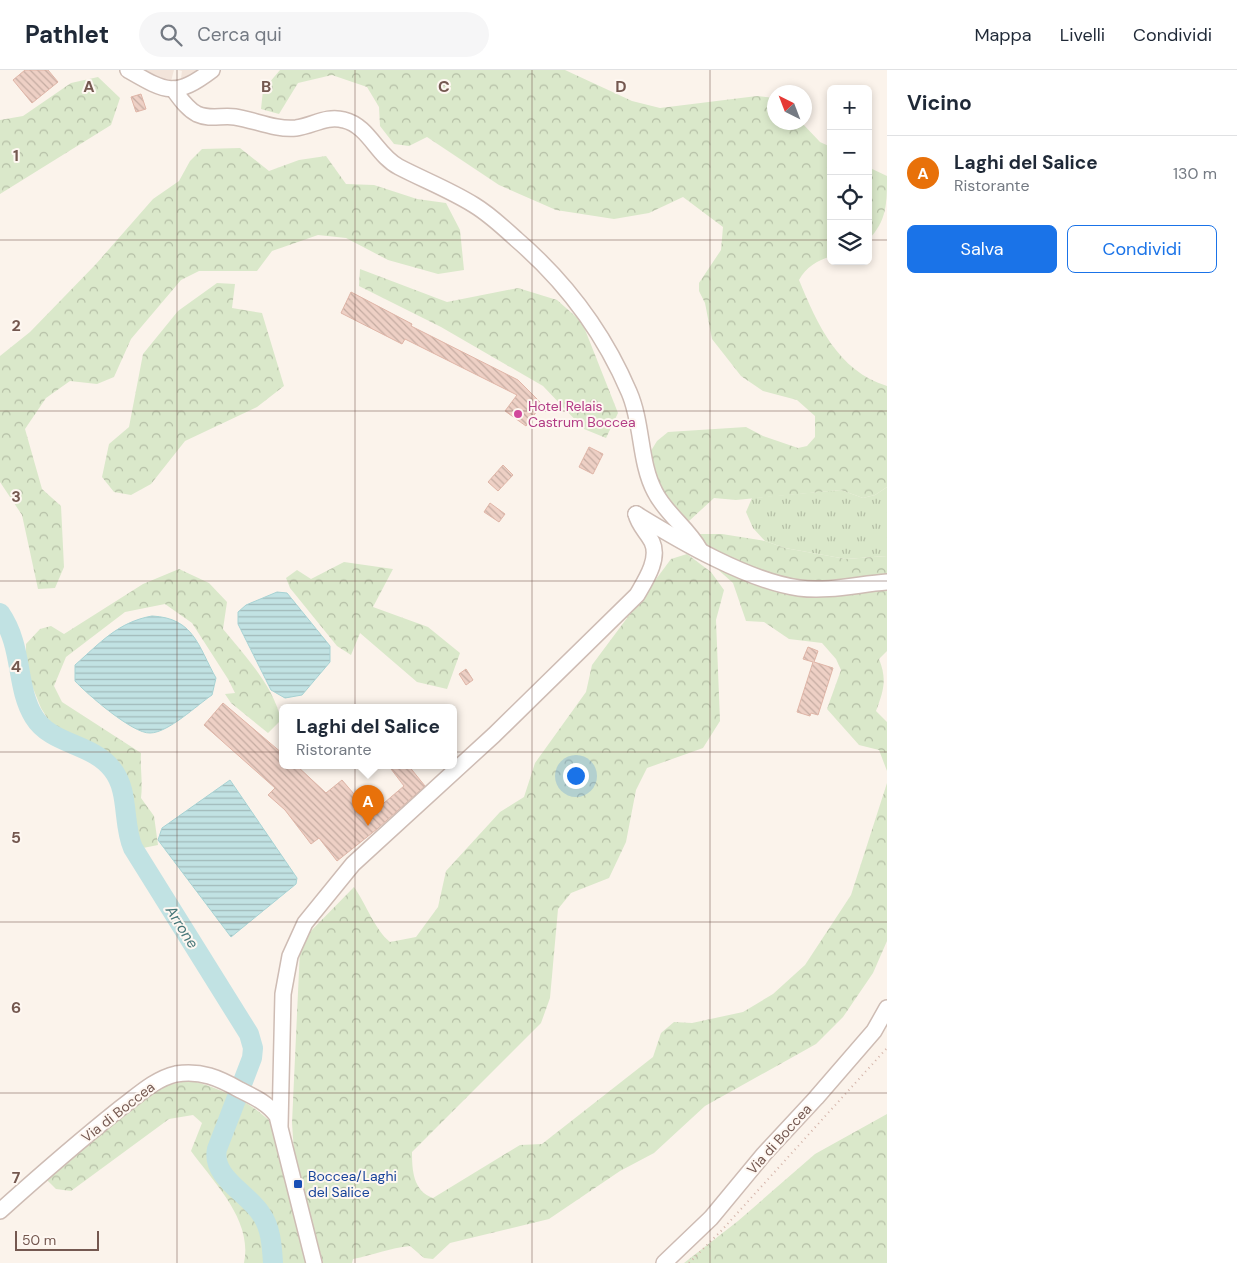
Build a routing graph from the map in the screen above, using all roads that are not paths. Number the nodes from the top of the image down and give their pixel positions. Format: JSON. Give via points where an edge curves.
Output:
{"nodes":[{"id":1,"x":128,"y":70,"type":"edge"},
{"id":2,"x":212,"y":70,"type":"edge"},
{"id":3,"x":173,"y":89,"type":"junction"},
{"id":4,"x":700,"y":550,"type":"junction"},
{"id":5,"x":887,"y":582,"type":"edge"},
{"id":6,"x":457,"y":769,"type":"edge"},
{"id":7,"x":457,"y":769,"type":"edge"},
{"id":8,"x":887,"y":1008,"type":"edge"},
{"id":9,"x":280,"y":1125,"type":"junction"},
{"id":10,"x":0,"y":1211,"type":"edge"},
{"id":11,"x":314,"y":1263,"type":"edge"},
{"id":12,"x":664,"y":1263,"type":"edge"}],
"edges":[{"from":1,"to":3,"type":"street","via":[[158,86]]},
{"from":2,"to":3,"type":"street","via":[[192,84]]},
{"from":3,"to":4,"type":"street","via":[[190,110],[204,116],[235,117],[296,128],[324,119],[346,120],[366,134],[389,160],[476,206],[510,233],[546,265],[579,303],[606,348],[630,393],[655,492]]},
{"from":4,"to":5,"type":"street","via":[[756,575],[800,588]]},
{"from":4,"to":6,"type":"street","via":[[636,514],[654,552],[650,572],[637,595]]},
{"from":7,"to":9,"type":"street","via":[[353,864],[305,923],[297,938],[288,962],[283,994]]},
{"from":8,"to":12,"type":"street","name":"Via di Boccea","via":[[874,1030],[816,1098],[711,1218]]},
{"from":9,"to":10,"type":"street","name":"Via di Boccea","via":[[266,1104],[218,1078],[188,1073],[170,1076],[158,1081],[95,1129]]},
{"from":9,"to":11,"type":"street","name":"Via di Boccea"}]}
